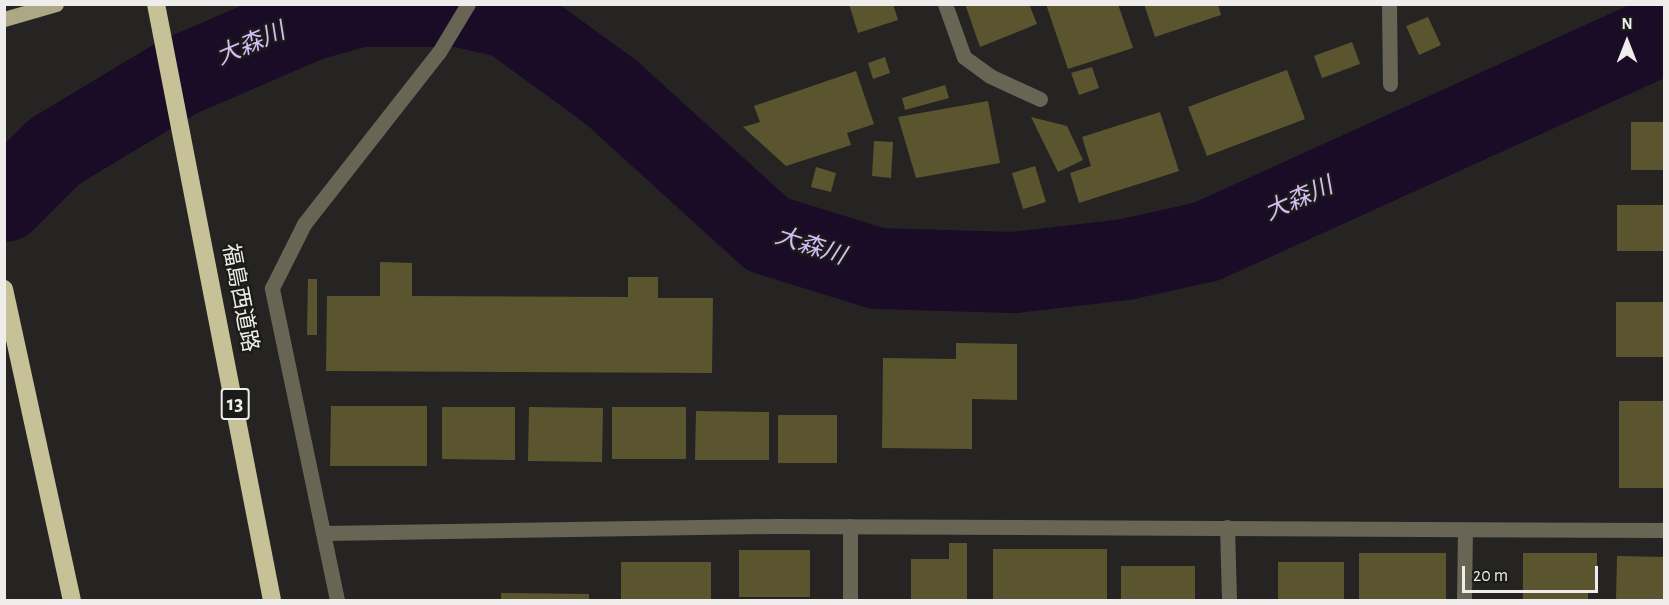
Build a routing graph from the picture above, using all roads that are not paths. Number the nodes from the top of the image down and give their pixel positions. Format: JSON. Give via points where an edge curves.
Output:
{"nodes":[{"id":1,"x":56,"y":4,"type":"edge"},
{"id":2,"x":156,"y":4,"type":"edge"},
{"id":3,"x":468,"y":4,"type":"edge"},
{"id":4,"x":945,"y":4,"type":"edge"},
{"id":5,"x":1389,"y":4,"type":"edge"},
{"id":6,"x":4,"y":19,"type":"edge"},
{"id":7,"x":1390,"y":84,"type":"dead end"},
{"id":8,"x":1040,"y":99,"type":"dead end"},
{"id":9,"x":4,"y":289,"type":"edge"},
{"id":10,"x":850,"y":526,"type":"junction"},
{"id":11,"x":1227,"y":527,"type":"junction"},
{"id":12,"x":1665,"y":530,"type":"edge"},
{"id":13,"x":1465,"y":532,"type":"junction"},
{"id":14,"x":324,"y":533,"type":"junction"},
{"id":15,"x":72,"y":600,"type":"edge"},
{"id":16,"x":272,"y":600,"type":"edge"},
{"id":17,"x":337,"y":600,"type":"edge"},
{"id":18,"x":850,"y":600,"type":"edge"},
{"id":19,"x":1229,"y":600,"type":"edge"},
{"id":20,"x":1464,"y":600,"type":"edge"}],
"edges":[{"from":1,"to":6,"type":"main road"},
{"from":2,"to":16,"type":"highway","name":"福島西道路","number":"13"},
{"from":3,"to":14,"type":"street","via":[[439,52],[304,224],[272,288]]},
{"from":4,"to":8,"type":"street","via":[[964,57],[990,76]]},
{"from":5,"to":7,"type":"street"},
{"from":9,"to":15,"type":"highway"},
{"from":10,"to":11,"type":"street"},
{"from":10,"to":14,"type":"street"},
{"from":10,"to":18,"type":"street"},
{"from":11,"to":13,"type":"street"},
{"from":11,"to":19,"type":"street"},
{"from":12,"to":13,"type":"street"},
{"from":13,"to":20,"type":"street"},
{"from":14,"to":17,"type":"street"}]}
